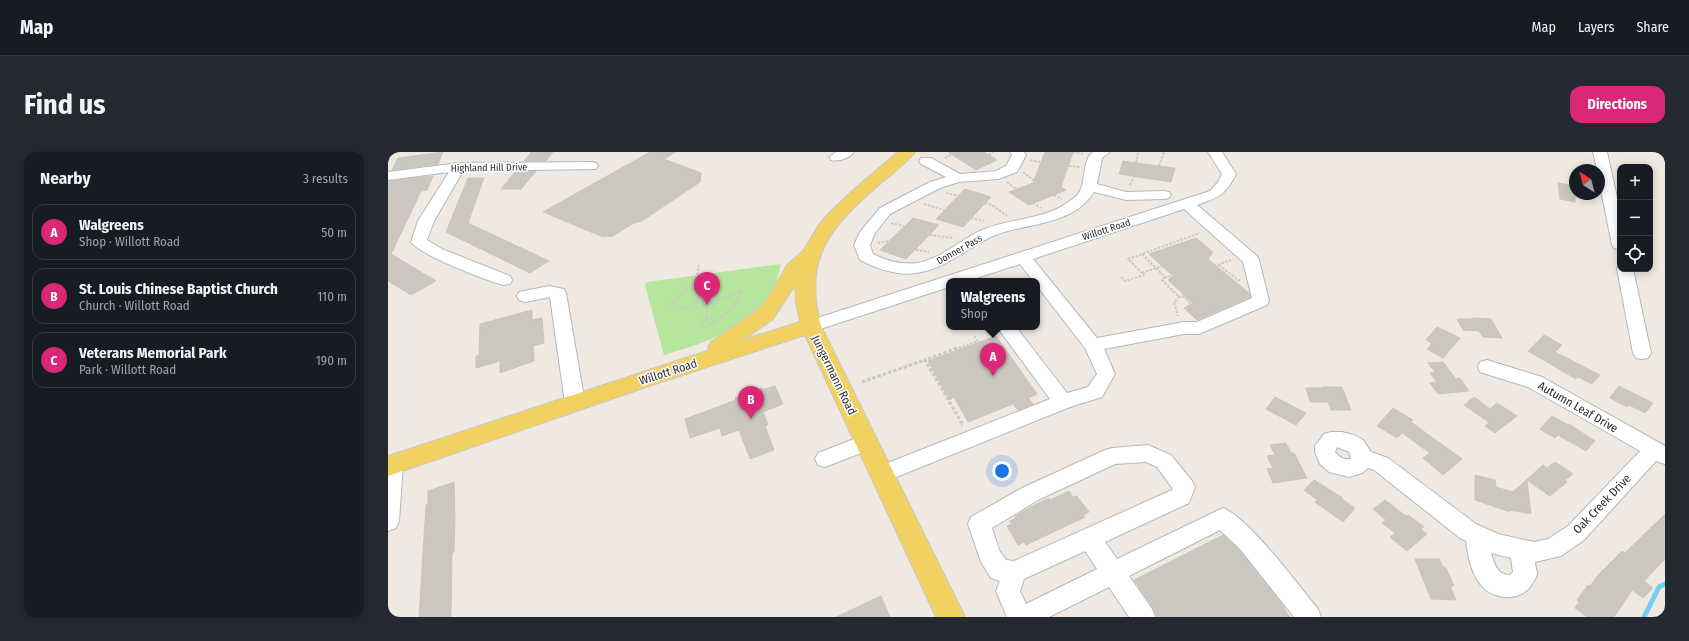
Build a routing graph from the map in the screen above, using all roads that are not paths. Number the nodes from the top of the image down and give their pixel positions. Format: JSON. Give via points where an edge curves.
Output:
{"nodes":[{"id":1,"x":907,"y":152,"type":"edge"},
{"id":2,"x":1017,"y":152,"type":"edge"},
{"id":3,"x":1103,"y":152,"type":"edge"},
{"id":4,"x":1215,"y":152,"type":"edge"},
{"id":5,"x":1600,"y":152,"type":"edge"},
{"id":6,"x":926,"y":161,"type":"dead end"},
{"id":7,"x":591,"y":166,"type":"dead end"},
{"id":8,"x":459,"y":167,"type":"junction"},
{"id":9,"x":388,"y":176,"type":"edge"},
{"id":10,"x":958,"y":178,"type":"junction"},
{"id":11,"x":1089,"y":186,"type":"junction"},
{"id":12,"x":1164,"y":195,"type":"dead end"},
{"id":13,"x":1186,"y":203,"type":"junction"},
{"id":14,"x":1618,"y":236,"type":"edge"},
{"id":15,"x":814,"y":250,"type":"junction"},
{"id":16,"x":1023,"y":257,"type":"junction"},
{"id":17,"x":1626,"y":272,"type":"edge"},
{"id":18,"x":969,"y":278,"type":"edge"},
{"id":19,"x":1040,"y":278,"type":"edge"},
{"id":20,"x":1040,"y":278,"type":"edge"},
{"id":21,"x":504,"y":280,"type":"dead end"},
{"id":22,"x":946,"y":282,"type":"edge"},
{"id":23,"x":524,"y":296,"type":"dead end"},
{"id":24,"x":811,"y":326,"type":"junction"},
{"id":25,"x":1008,"y":330,"type":"edge"},
{"id":26,"x":1093,"y":345,"type":"junction"},
{"id":27,"x":1642,"y":353,"type":"dead end"},
{"id":28,"x":692,"y":364,"type":"junction"},
{"id":29,"x":1488,"y":367,"type":"dead end"},
{"id":30,"x":1063,"y":402,"type":"junction"},
{"id":31,"x":575,"y":403,"type":"junction"},
{"id":32,"x":867,"y":442,"type":"junction"},
{"id":33,"x":1660,"y":453,"type":"edge"},
{"id":34,"x":1362,"y":458,"type":"dead end"},
{"id":35,"x":825,"y":459,"type":"dead end"},
{"id":36,"x":391,"y":466,"type":"edge"},
{"id":37,"x":882,"y":474,"type":"junction"},
{"id":38,"x":388,"y":522,"type":"edge"},
{"id":39,"x":1477,"y":535,"type":"junction"},
{"id":40,"x":1089,"y":538,"type":"junction"},
{"id":41,"x":1520,"y":550,"type":"junction"},
{"id":42,"x":1015,"y":572,"type":"junction"},
{"id":43,"x":1113,"y":573,"type":"junction"},
{"id":44,"x":1139,"y":616,"type":"edge"},
{"id":45,"x":951,"y":617,"type":"edge"},
{"id":46,"x":1018,"y":617,"type":"edge"},
{"id":47,"x":1024,"y":617,"type":"edge"},
{"id":48,"x":1309,"y":617,"type":"edge"}],
"edges":[{"from":1,"to":15,"type":"main road","name":"Jungermann Road","via":[[835,216]]},
{"from":2,"to":10,"type":"street","name":"Donner Pass","via":[[1019,155],[1012,169],[998,175]]},
{"from":3,"to":11,"type":"street","name":"Donner Pass","via":[[1096,156]]},
{"from":4,"to":13,"type":"street","name":"Willott Road","via":[[1229,174],[1224,184],[1215,194]]},
{"from":5,"to":14,"type":"street"},
{"from":6,"to":10,"type":"street"},
{"from":7,"to":8,"type":"street","name":"Highland Hill Drive"},
{"from":8,"to":9,"type":"street","name":"Highland Hill Drive"},
{"from":8,"to":21,"type":"street","via":[[426,221],[420,242],[436,252]]},
{"from":10,"to":11,"type":"street","name":"Donner Pass","via":[[935,185],[885,211],[868,232],[862,245],[866,257],[895,269],[917,268],[937,263],[1000,228],[1054,215],[1084,196]]},
{"from":11,"to":12,"type":"street","via":[[1126,196]]},
{"from":13,"to":16,"type":"street","name":"Willott Road"},
{"from":13,"to":26,"type":"street","via":[[1252,260],[1261,301],[1199,328]]},
{"from":15,"to":24,"type":"main road","name":"Jungermann Road","via":[[808,262],[805,281],[805,304]]},
{"from":15,"to":28,"type":"main road","via":[[794,269],[780,296],[766,314]]},
{"from":16,"to":18,"type":"street","name":"Willott Road"},
{"from":16,"to":20,"type":"street"},
{"from":17,"to":27,"type":"street"},
{"from":19,"to":26,"type":"street"},
{"from":22,"to":24,"type":"street","name":"Willott Road"},
{"from":23,"to":31,"type":"street","via":[[549,291],[558,293]]},
{"from":24,"to":28,"type":"main road","name":"Willott Road"},
{"from":24,"to":32,"type":"main road","name":"Jungermann Road"},
{"from":25,"to":30,"type":"street"},
{"from":26,"to":30,"type":"street","via":[[1106,374],[1094,392]]},
{"from":28,"to":31,"type":"main road","name":"Willott Road"},
{"from":29,"to":33,"type":"street","name":"Autumn Leaf Drive","via":[[1535,382]]},
{"from":30,"to":37,"type":"street"},
{"from":31,"to":36,"type":"main road","name":"Willott Road"},
{"from":32,"to":35,"type":"street"},
{"from":32,"to":37,"type":"main road","name":"Jungermann Road"},
{"from":33,"to":41,"type":"street","name":"Oak Creek Drive","via":[[1576,533],[1553,549],[1534,552]]},
{"from":34,"to":39,"type":"street","name":"Oak Creek Drive","via":[[1381,464],[1468,531]]},
{"from":36,"to":38,"type":"street"},
{"from":37,"to":45,"type":"main road","name":"Jungermann Road"},
{"from":39,"to":41,"type":"street","name":"Oak Creek Drive","via":[[1495,544]]},
{"from":39,"to":41,"type":"street","via":[[1482,565],[1488,576],[1506,587],[1515,586],[1525,575]]},
{"from":40,"to":42,"type":"street"},
{"from":40,"to":42,"type":"street","via":[[1181,496],[1184,487],[1164,461],[1148,453],[1112,456],[1030,494],[979,524],[989,555],[999,570]]},
{"from":40,"to":43,"type":"street"},
{"from":42,"to":46,"type":"street","via":[[1008,591]]},
{"from":43,"to":44,"type":"street"},
{"from":43,"to":47,"type":"street"},
{"from":43,"to":48,"type":"street","via":[[1223,518],[1248,542]]}]}
